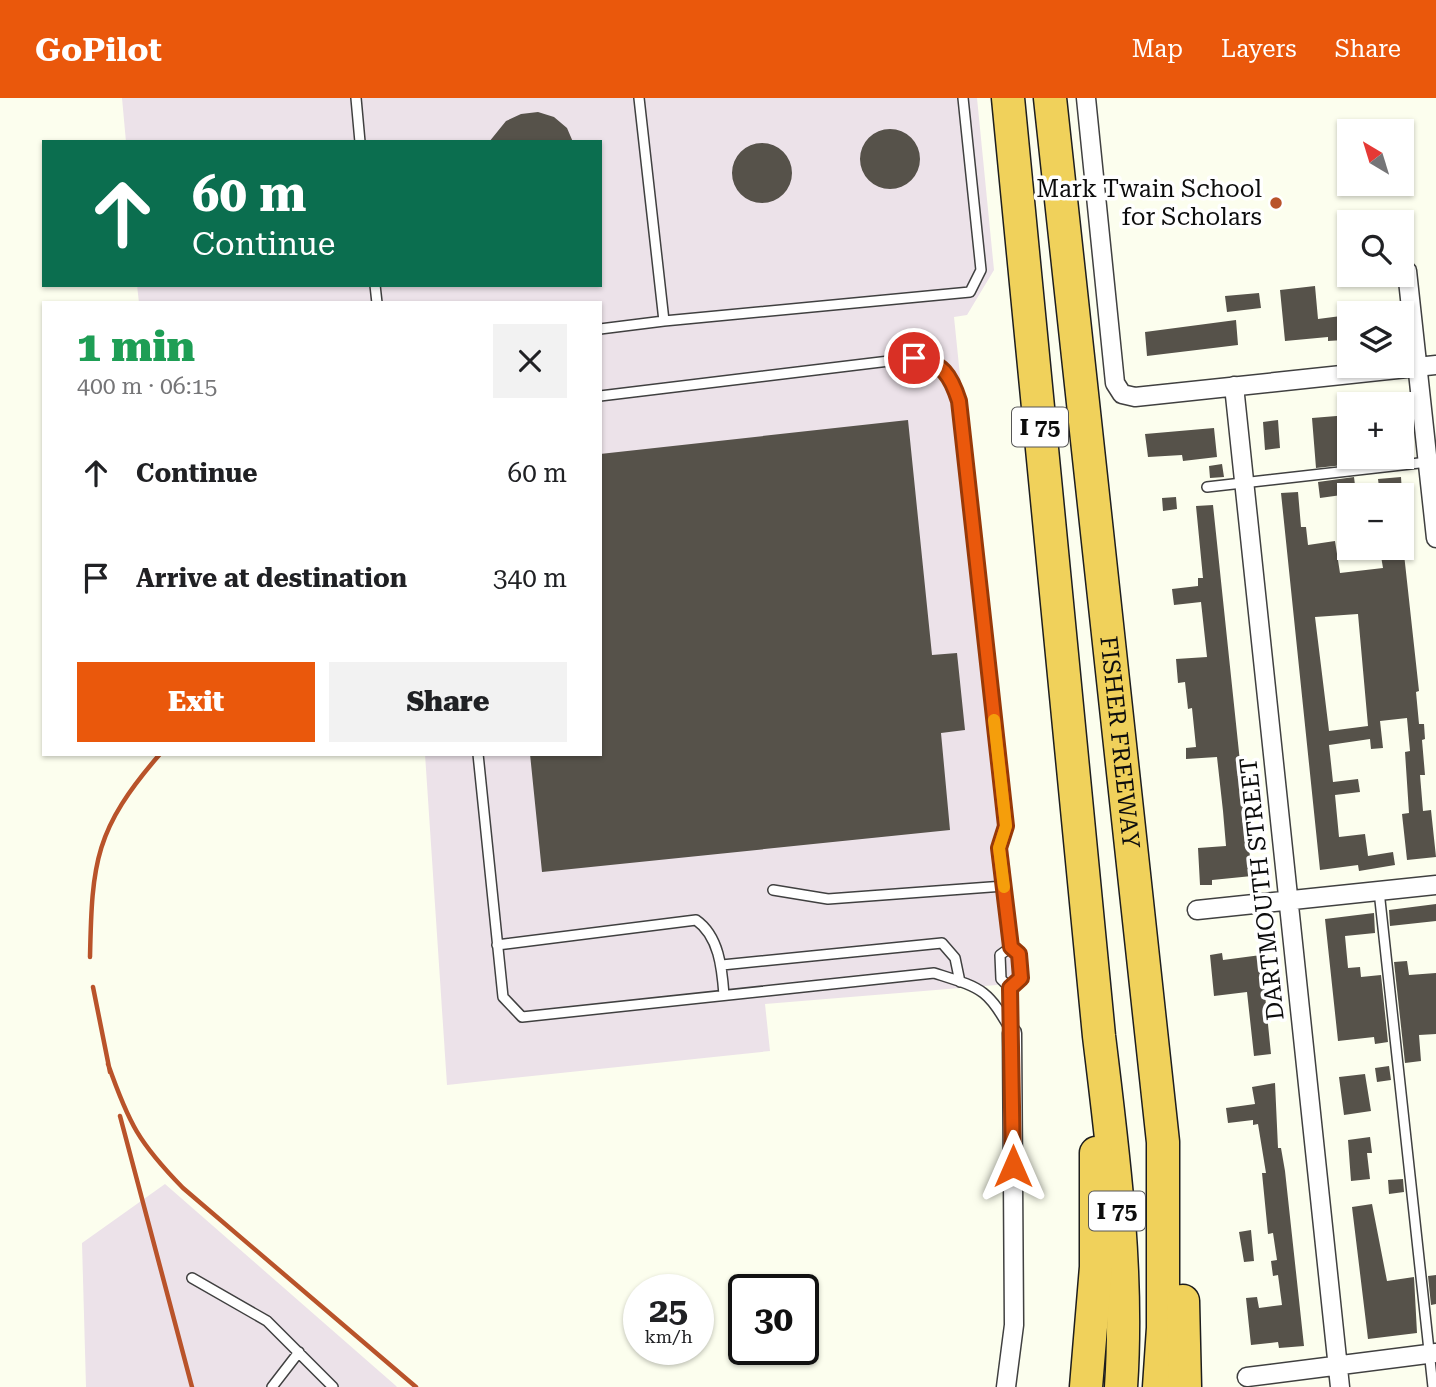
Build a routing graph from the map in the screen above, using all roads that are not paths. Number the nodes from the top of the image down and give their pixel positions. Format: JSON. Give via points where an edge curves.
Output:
{"nodes":[{"id":1,"x":356,"y":98,"type":"edge"},
{"id":2,"x":639,"y":98,"type":"edge"},
{"id":3,"x":964,"y":98,"type":"edge"},
{"id":4,"x":1008,"y":98,"type":"edge"},
{"id":5,"x":1050,"y":98,"type":"edge"},
{"id":6,"x":1086,"y":98,"type":"edge"},
{"id":7,"x":360,"y":140,"type":"edge"},
{"id":8,"x":1410,"y":287,"type":"edge"},
{"id":9,"x":664,"y":321,"type":"junction"},
{"id":10,"x":602,"y":329,"type":"edge"},
{"id":11,"x":1427,"y":366,"type":"edge"},
{"id":12,"x":1234,"y":386,"type":"junction"},
{"id":13,"x":602,"y":396,"type":"edge"},
{"id":14,"x":1432,"y":461,"type":"edge"},
{"id":15,"x":1244,"y":483,"type":"junction"},
{"id":16,"x":1207,"y":486,"type":"dead end"},
{"id":17,"x":1436,"y":538,"type":"edge"},
{"id":18,"x":478,"y":756,"type":"edge"},
{"id":19,"x":1436,"y":885,"type":"edge"},
{"id":20,"x":1004,"y":886,"type":"junction"},
{"id":21,"x":773,"y":890,"type":"dead end"},
{"id":22,"x":1379,"y":891,"type":"junction"},
{"id":23,"x":1288,"y":901,"type":"junction"},
{"id":24,"x":1197,"y":910,"type":"dead end"},
{"id":25,"x":497,"y":945,"type":"junction"},
{"id":26,"x":1011,"y":947,"type":"junction"},
{"id":27,"x":722,"y":965,"type":"junction"},
{"id":28,"x":960,"y":982,"type":"junction"},
{"id":29,"x":1010,"y":988,"type":"junction"},
{"id":30,"x":723,"y":995,"type":"junction"},
{"id":31,"x":1013,"y":1033,"type":"junction"},
{"id":32,"x":1099,"y":1036,"type":"junction"},
{"id":33,"x":1163,"y":1142,"type":"junction"},
{"id":34,"x":192,"y":1278,"type":"dead end"},
{"id":35,"x":299,"y":1352,"type":"junction"},
{"id":36,"x":1433,"y":1353,"type":"edge"},
{"id":37,"x":1338,"y":1366,"type":"junction"},
{"id":38,"x":1248,"y":1382,"type":"edge"},
{"id":39,"x":272,"y":1387,"type":"edge"},
{"id":40,"x":334,"y":1387,"type":"edge"},
{"id":41,"x":1006,"y":1387,"type":"edge"},
{"id":42,"x":1086,"y":1387,"type":"edge"},
{"id":43,"x":1121,"y":1387,"type":"edge"},
{"id":44,"x":1159,"y":1387,"type":"edge"},
{"id":45,"x":1185,"y":1387,"type":"edge"},
{"id":46,"x":1340,"y":1387,"type":"edge"},
{"id":47,"x":1433,"y":1387,"type":"edge"}],
"edges":[{"from":1,"to":7,"type":"lane"},
{"from":2,"to":9,"type":"lane"},
{"from":3,"to":9,"type":"lane","via":[[981,270],[970,292]]},
{"from":4,"to":32,"type":"highway","name":"FISHER FREEWAY","number":"I 75"},
{"from":5,"to":33,"type":"highway","name":"FISHER FREEWAY","number":"I 75"},
{"from":6,"to":12,"type":"street","via":[[1115,383],[1122,394],[1135,397]]},
{"from":8,"to":11,"type":"street"},
{"from":9,"to":10,"type":"lane"},
{"from":11,"to":12,"type":"street"},
{"from":11,"to":14,"type":"street"},
{"from":12,"to":15,"type":"street","name":"DARTMOUTH STREET"},
{"from":13,"to":20,"type":"lane","via":[[914,358],[941,367],[951,376],[959,401],[1006,826],[999,848]]},
{"from":14,"to":15,"type":"lane"},
{"from":14,"to":17,"type":"street"},
{"from":15,"to":16,"type":"lane"},
{"from":15,"to":23,"type":"street","name":"DARTMOUTH STREET"},
{"from":18,"to":25,"type":"lane"},
{"from":19,"to":22,"type":"street"},
{"from":20,"to":21,"type":"lane","via":[[828,899]]},
{"from":20,"to":26,"type":"lane"},
{"from":22,"to":23,"type":"street"},
{"from":22,"to":36,"type":"lane"},
{"from":23,"to":24,"type":"street"},
{"from":23,"to":37,"type":"street","name":"DARTMOUTH STREET"},
{"from":25,"to":27,"type":"lane","via":[[696,920],[707,928]]},
{"from":25,"to":30,"type":"lane","via":[[503,997],[522,1017]]},
{"from":26,"to":29,"type":"lane","via":[[1019,954],[1021,978]]},
{"from":26,"to":29,"type":"lane","via":[[1000,955],[1001,979]]},
{"from":27,"to":28,"type":"lane","via":[[942,943],[955,958]]},
{"from":27,"to":30,"type":"lane"},
{"from":28,"to":30,"type":"lane","via":[[934,973]]},
{"from":28,"to":31,"type":"lane","via":[[996,1002]]},
{"from":29,"to":31,"type":"lane"},
{"from":31,"to":41,"type":"street","via":[[1014,1325]]},
{"from":32,"to":42,"type":"highway","via":[[1096,1267]]},
{"from":32,"to":43,"type":"highway","name":"FISHER FREEWAY","number":"I 75","via":[[1115,1168],[1124,1346]]},
{"from":33,"to":44,"type":"highway","name":"FISHER FREEWAY","number":"I 75"},
{"from":33,"to":45,"type":"highway","via":[[1176,1179]]},
{"from":34,"to":35,"type":"lane","via":[[267,1321]]},
{"from":35,"to":39,"type":"lane"},
{"from":35,"to":40,"type":"lane"},
{"from":36,"to":37,"type":"street"},
{"from":36,"to":47,"type":"lane"},
{"from":37,"to":38,"type":"street"},
{"from":37,"to":46,"type":"street","name":"DARTMOUTH STREET"}]}
